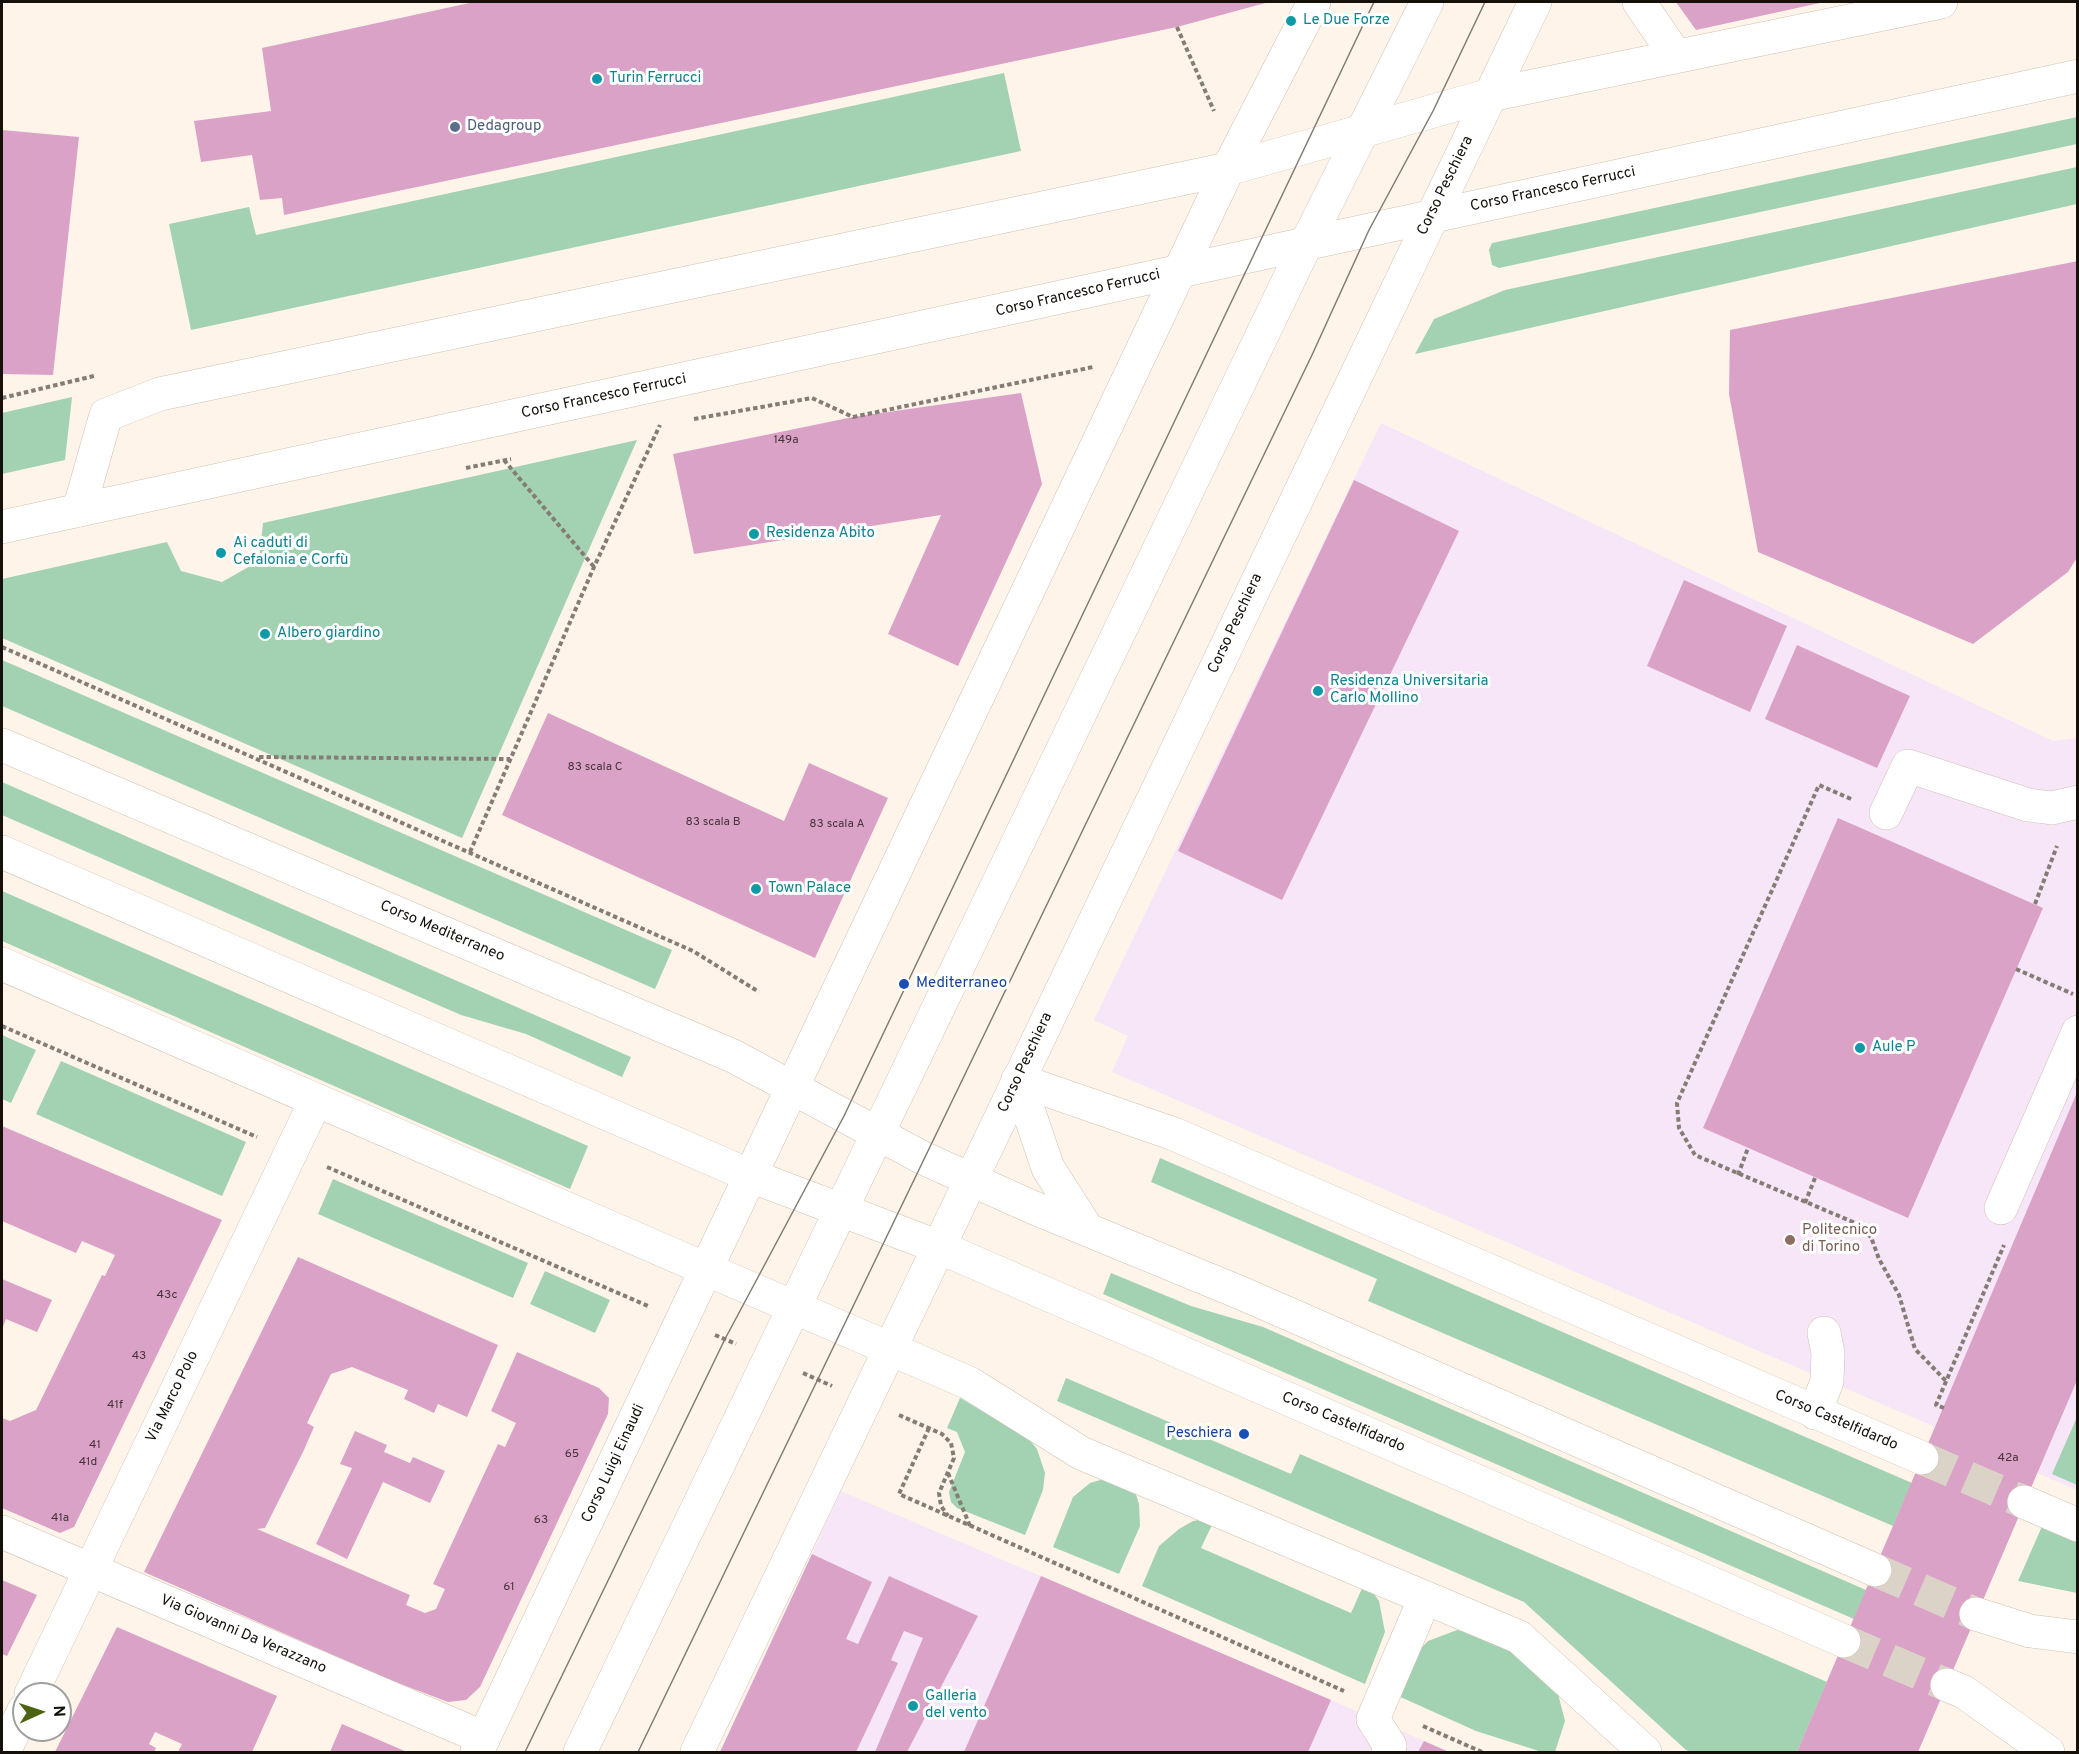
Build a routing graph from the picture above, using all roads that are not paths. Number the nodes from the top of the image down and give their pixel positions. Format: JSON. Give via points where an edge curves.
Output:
{"nodes":[{"id":1,"x":1314,"y":2,"type":"edge"},
{"id":2,"x":1426,"y":2,"type":"edge"},
{"id":3,"x":1535,"y":2,"type":"edge"},
{"id":4,"x":1639,"y":2,"type":"edge"},
{"id":5,"x":1941,"y":2,"type":"edge"},
{"id":6,"x":1676,"y":56,"type":"junction"},
{"id":7,"x":2078,"y":75,"type":"edge"},
{"id":8,"x":1490,"y":95,"type":"junction"},
{"id":9,"x":1362,"y":131,"type":"junction"},
{"id":10,"x":1228,"y":169,"type":"junction"},
{"id":11,"x":1430,"y":216,"type":"junction"},
{"id":12,"x":1306,"y":244,"type":"junction"},
{"id":13,"x":1180,"y":271,"type":"junction"},
{"id":14,"x":79,"y":510,"type":"junction"},
{"id":15,"x":2,"y":527,"type":"edge"},
{"id":16,"x":2,"y":745,"type":"edge"},
{"id":17,"x":2075,"y":804,"type":"edge"},
{"id":18,"x":1886,"y":813,"type":"road end"},
{"id":19,"x":2,"y":852,"type":"edge"},
{"id":20,"x":2,"y":964,"type":"edge"},
{"id":21,"x":2078,"y":1032,"type":"edge"},
{"id":22,"x":1018,"y":1080,"type":"junction"},
{"id":23,"x":793,"y":1090,"type":"junction"},
{"id":24,"x":316,"y":1100,"type":"junction"},
{"id":25,"x":876,"y":1134,"type":"junction"},
{"id":26,"x":751,"y":1176,"type":"junction"},
{"id":27,"x":972,"y":1179,"type":"junction"},
{"id":28,"x":2001,"y":1208,"type":"dead end"},
{"id":29,"x":840,"y":1210,"type":"junction"},
{"id":30,"x":1087,"y":1229,"type":"junction"},
{"id":31,"x":939,"y":1247,"type":"junction"},
{"id":32,"x":707,"y":1271,"type":"junction"},
{"id":33,"x":793,"y":1308,"type":"junction"},
{"id":34,"x":1824,"y":1333,"type":"dead end"},
{"id":35,"x":890,"y":1350,"type":"junction"},
{"id":36,"x":1815,"y":1413,"type":"junction"},
{"id":37,"x":1922,"y":1458,"type":"tunnel mouth"},
{"id":38,"x":2024,"y":1502,"type":"tunnel mouth"},
{"id":39,"x":2078,"y":1525,"type":"edge"},
{"id":40,"x":2,"y":1532,"type":"edge"},
{"id":41,"x":90,"y":1569,"type":"junction"},
{"id":42,"x":1875,"y":1570,"type":"tunnel mouth"},
{"id":43,"x":1425,"y":1598,"type":"junction"},
{"id":44,"x":1976,"y":1614,"type":"tunnel mouth"},
{"id":45,"x":2078,"y":1637,"type":"edge"},
{"id":46,"x":1844,"y":1641,"type":"tunnel mouth"},
{"id":47,"x":38,"y":1682,"type":"edge"},
{"id":48,"x":1947,"y":1685,"type":"tunnel mouth"},
{"id":49,"x":12,"y":1735,"type":"edge"},
{"id":50,"x":481,"y":1745,"type":"edge"},
{"id":51,"x":4,"y":1752,"type":"edge"},
{"id":52,"x":580,"y":1752,"type":"edge"},
{"id":53,"x":697,"y":1752,"type":"edge"},
{"id":54,"x":1388,"y":1752,"type":"edge"},
{"id":55,"x":1645,"y":1752,"type":"edge"},
{"id":56,"x":2048,"y":1752,"type":"edge"}],
"edges":[{"from":1,"to":10,"type":"street"},
{"from":2,"to":9,"type":"street"},
{"from":3,"to":8,"type":"street","name":"Corso Peschiera"},
{"from":4,"to":6,"type":"street"},
{"from":5,"to":6,"type":"street"},
{"from":6,"to":8,"type":"street"},
{"from":7,"to":11,"type":"street","name":"Corso Francesco Ferrucci"},
{"from":8,"to":9,"type":"street"},
{"from":8,"to":11,"type":"street","name":"Corso Peschiera"},
{"from":9,"to":10,"type":"street"},
{"from":9,"to":12,"type":"street"},
{"from":10,"to":13,"type":"street"},
{"from":10,"to":14,"type":"street","via":[[160,394],[106,415]]},
{"from":11,"to":12,"type":"street","name":"Corso Francesco Ferrucci"},
{"from":11,"to":22,"type":"street","name":"Corso Peschiera"},
{"from":12,"to":13,"type":"street","name":"Corso Francesco Ferrucci"},
{"from":12,"to":25,"type":"street"},
{"from":13,"to":14,"type":"street","name":"Corso Francesco Ferrucci"},
{"from":13,"to":23,"type":"street"},
{"from":14,"to":15,"type":"street","name":"Corso Francesco Ferrucci"},
{"from":16,"to":23,"type":"street","name":"Corso Mediterraneo","via":[[733,1056]]},
{"from":17,"to":18,"type":"street","via":[[2052,808],[2028,805],[1908,766]]},
{"from":19,"to":26,"type":"street"},
{"from":20,"to":24,"type":"street"},
{"from":21,"to":28,"type":"street"},
{"from":22,"to":27,"type":"street","name":"Corso Peschiera"},
{"from":22,"to":30,"type":"street","via":[[1048,1168]]},
{"from":22,"to":36,"type":"street","name":"Corso Castelfidardo","via":[[1174,1134]]},
{"from":23,"to":25,"type":"street","name":"Corso Mediterraneo"},
{"from":23,"to":26,"type":"street"},
{"from":24,"to":32,"type":"street"},
{"from":24,"to":41,"type":"street","name":"Via Marco Polo"},
{"from":25,"to":27,"type":"street"},
{"from":25,"to":29,"type":"street"},
{"from":26,"to":29,"type":"street"},
{"from":26,"to":32,"type":"street","name":"Corso Luigi Einaudi"},
{"from":27,"to":30,"type":"street"},
{"from":27,"to":31,"type":"street","name":"Corso Peschiera"},
{"from":29,"to":31,"type":"street","name":"Corso Castelfidardo"},
{"from":29,"to":33,"type":"street"},
{"from":30,"to":42,"type":"street"},
{"from":31,"to":35,"type":"street"},
{"from":31,"to":46,"type":"street","name":"Corso Castelfidardo"},
{"from":32,"to":33,"type":"street"},
{"from":32,"to":50,"type":"street","name":"Corso Luigi Einaudi"},
{"from":33,"to":35,"type":"street"},
{"from":33,"to":52,"type":"street"},
{"from":34,"to":36,"type":"street","via":[[1827,1381]]},
{"from":35,"to":43,"type":"street","via":[[969,1383],[1081,1453]]},
{"from":35,"to":53,"type":"street"},
{"from":36,"to":37,"type":"street","name":"Corso Castelfidardo"},
{"from":38,"to":39,"type":"street"},
{"from":40,"to":41,"type":"street","name":"Via Giovanni Da Verazzano"},
{"from":41,"to":47,"type":"street","name":"Via Marco Polo"},
{"from":41,"to":50,"type":"street","name":"Via Giovanni Da Verazzano"},
{"from":43,"to":54,"type":"street","via":[[1373,1719],[1390,1746]]},
{"from":43,"to":55,"type":"street","via":[[1519,1637]]},
{"from":44,"to":45,"type":"street","via":[[2030,1631]]},
{"from":48,"to":56,"type":"street","via":[[1964,1692]]},
{"from":49,"to":51,"type":"street"}]}
